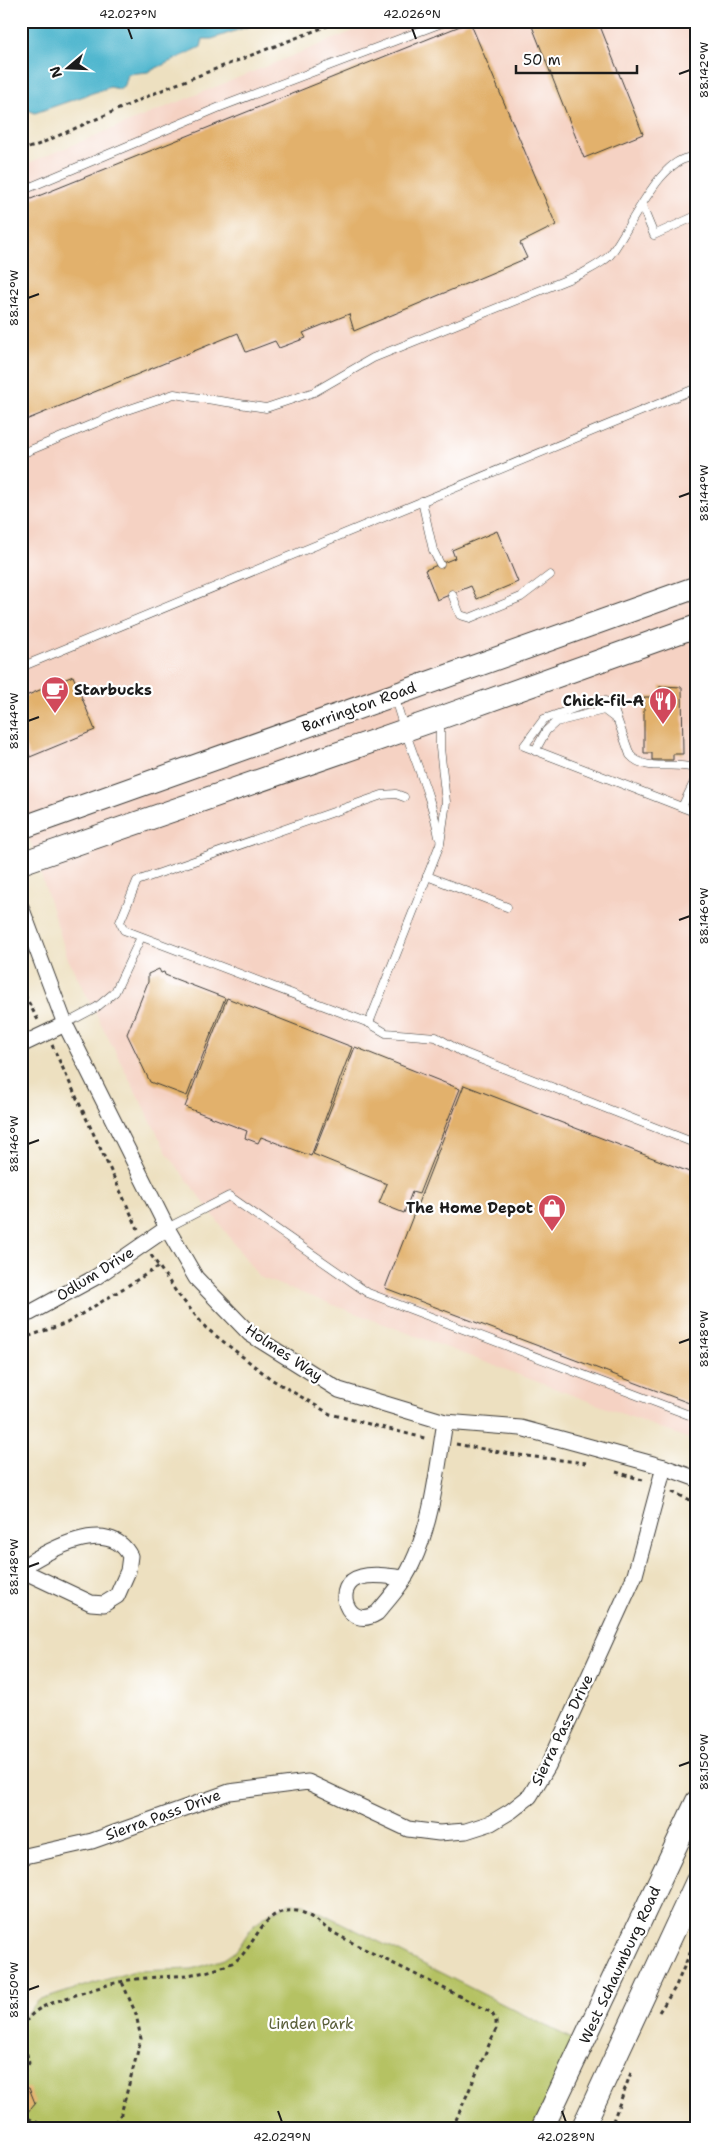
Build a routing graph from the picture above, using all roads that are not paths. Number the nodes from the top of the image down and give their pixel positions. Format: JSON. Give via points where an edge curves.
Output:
{"nodes":[{"id":1,"x":447,"y":21,"type":"edge"},
{"id":2,"x":696,"y":156,"type":"edge"},
{"id":3,"x":21,"y":191,"type":"edge"},
{"id":4,"x":642,"y":206,"type":"junction"},
{"id":5,"x":696,"y":216,"type":"edge"},
{"id":6,"x":697,"y":388,"type":"edge"},
{"id":7,"x":21,"y":454,"type":"edge"},
{"id":8,"x":422,"y":500,"type":"junction"},
{"id":9,"x":440,"y":564,"type":"dead end"},
{"id":10,"x":550,"y":575,"type":"dead end"},
{"id":11,"x":697,"y":587,"type":"edge"},
{"id":12,"x":452,"y":594,"type":"dead end"},
{"id":13,"x":697,"y":626,"type":"edge"},
{"id":14,"x":21,"y":667,"type":"edge"},
{"id":15,"x":394,"y":694,"type":"junction"},
{"id":16,"x":440,"y":718,"type":"junction"},
{"id":17,"x":618,"y":722,"type":"junction"},
{"id":18,"x":404,"y":731,"type":"junction"},
{"id":19,"x":535,"y":751,"type":"junction"},
{"id":20,"x":697,"y":776,"type":"edge"},
{"id":21,"x":404,"y":797,"type":"dead end"},
{"id":22,"x":682,"y":807,"type":"junction"},
{"id":23,"x":697,"y":813,"type":"edge"},
{"id":24,"x":21,"y":828,"type":"edge"},
{"id":25,"x":440,"y":844,"type":"junction"},
{"id":26,"x":21,"y":864,"type":"edge"},
{"id":27,"x":427,"y":876,"type":"junction"},
{"id":28,"x":21,"y":907,"type":"edge"},
{"id":29,"x":507,"y":907,"type":"dead end"},
{"id":30,"x":141,"y":937,"type":"junction"},
{"id":31,"x":369,"y":1023,"type":"junction"},
{"id":32,"x":65,"y":1024,"type":"junction"},
{"id":33,"x":21,"y":1046,"type":"edge"},
{"id":34,"x":697,"y":1144,"type":"edge"},
{"id":35,"x":167,"y":1228,"type":"junction"},
{"id":36,"x":21,"y":1315,"type":"edge"},
{"id":37,"x":697,"y":1418,"type":"edge"},
{"id":38,"x":445,"y":1422,"type":"junction"},
{"id":39,"x":664,"y":1467,"type":"junction"},
{"id":40,"x":697,"y":1479,"type":"edge"},
{"id":41,"x":21,"y":1569,"type":"edge"},
{"id":42,"x":404,"y":1578,"type":"dead end"},
{"id":43,"x":697,"y":1801,"type":"edge"},
{"id":44,"x":21,"y":1858,"type":"edge"},
{"id":45,"x":697,"y":1881,"type":"edge"},
{"id":46,"x":542,"y":2129,"type":"edge"},
{"id":47,"x":582,"y":2129,"type":"edge"}],
"edges":[{"from":1,"to":3,"type":"lane","via":[[220,107]]},
{"from":2,"to":4,"type":"lane","via":[[681,160],[659,176]]},
{"from":4,"to":5,"type":"lane","via":[[654,234]]},
{"from":4,"to":7,"type":"lane","via":[[609,256],[581,274],[373,358],[314,392],[266,408],[174,394]]},
{"from":6,"to":8,"type":"lane"},
{"from":8,"to":9,"type":"lane","via":[[433,550]]},
{"from":8,"to":14,"type":"lane"},
{"from":10,"to":12,"type":"lane","via":[[521,597],[470,618],[460,615]]},
{"from":11,"to":15,"type":"main road","name":"Barrington Road"},
{"from":13,"to":16,"type":"main road"},
{"from":15,"to":18,"type":"lane"},
{"from":15,"to":24,"type":"main road","name":"Barrington Road"},
{"from":16,"to":18,"type":"main road"},
{"from":16,"to":25,"type":"lane","via":[[446,802]]},
{"from":17,"to":19,"type":"lane","via":[[604,710],[556,722],[546,731]]},
{"from":17,"to":19,"type":"lane","via":[[606,701],[595,701],[544,719],[524,746]]},
{"from":17,"to":20,"type":"lane","via":[[630,755],[636,761],[644,765],[684,765],[693,768]]},
{"from":18,"to":25,"type":"lane","via":[[434,807]]},
{"from":18,"to":26,"type":"main road"},
{"from":19,"to":22,"type":"lane"},
{"from":20,"to":22,"type":"lane"},
{"from":21,"to":30,"type":"lane","via":[[382,795],[137,881],[120,922],[124,930]]},
{"from":22,"to":23,"type":"lane"},
{"from":25,"to":27,"type":"lane"},
{"from":27,"to":29,"type":"lane"},
{"from":27,"to":31,"type":"lane"},
{"from":28,"to":32,"type":"street","name":"Holmes Way"},
{"from":30,"to":31,"type":"lane"},
{"from":30,"to":32,"type":"lane","via":[[114,992],[97,1007]]},
{"from":31,"to":34,"type":"lane","via":[[386,1033],[436,1037],[462,1052]]},
{"from":32,"to":33,"type":"street"},
{"from":32,"to":35,"type":"street","name":"Holmes Way"},
{"from":35,"to":36,"type":"street","name":"Odlum Drive","via":[[96,1277]]},
{"from":35,"to":37,"type":"lane","via":[[229,1196],[368,1293]]},
{"from":35,"to":38,"type":"street","name":"Holmes Way","via":[[196,1278],[250,1334],[339,1390]]},
{"from":38,"to":39,"type":"street","name":"Holmes Way","via":[[520,1428]]},
{"from":38,"to":42,"type":"street","via":[[428,1518],[413,1563]]},
{"from":39,"to":40,"type":"street","name":"Holmes Way"},
{"from":39,"to":44,"type":"street","name":"Sierra Pass Drive","via":[[635,1575],[548,1766],[530,1796],[511,1811],[491,1823],[466,1831],[439,1833],[408,1829],[308,1782],[229,1792],[92,1841]]},
{"from":41,"to":41,"type":"street","via":[[91,1603],[104,1604],[117,1596],[130,1556],[121,1543],[87,1537],[39,1557]]},
{"from":43,"to":46,"type":"main road","name":"West Schaumburg Road"},
{"from":45,"to":47,"type":"main road"}]}
